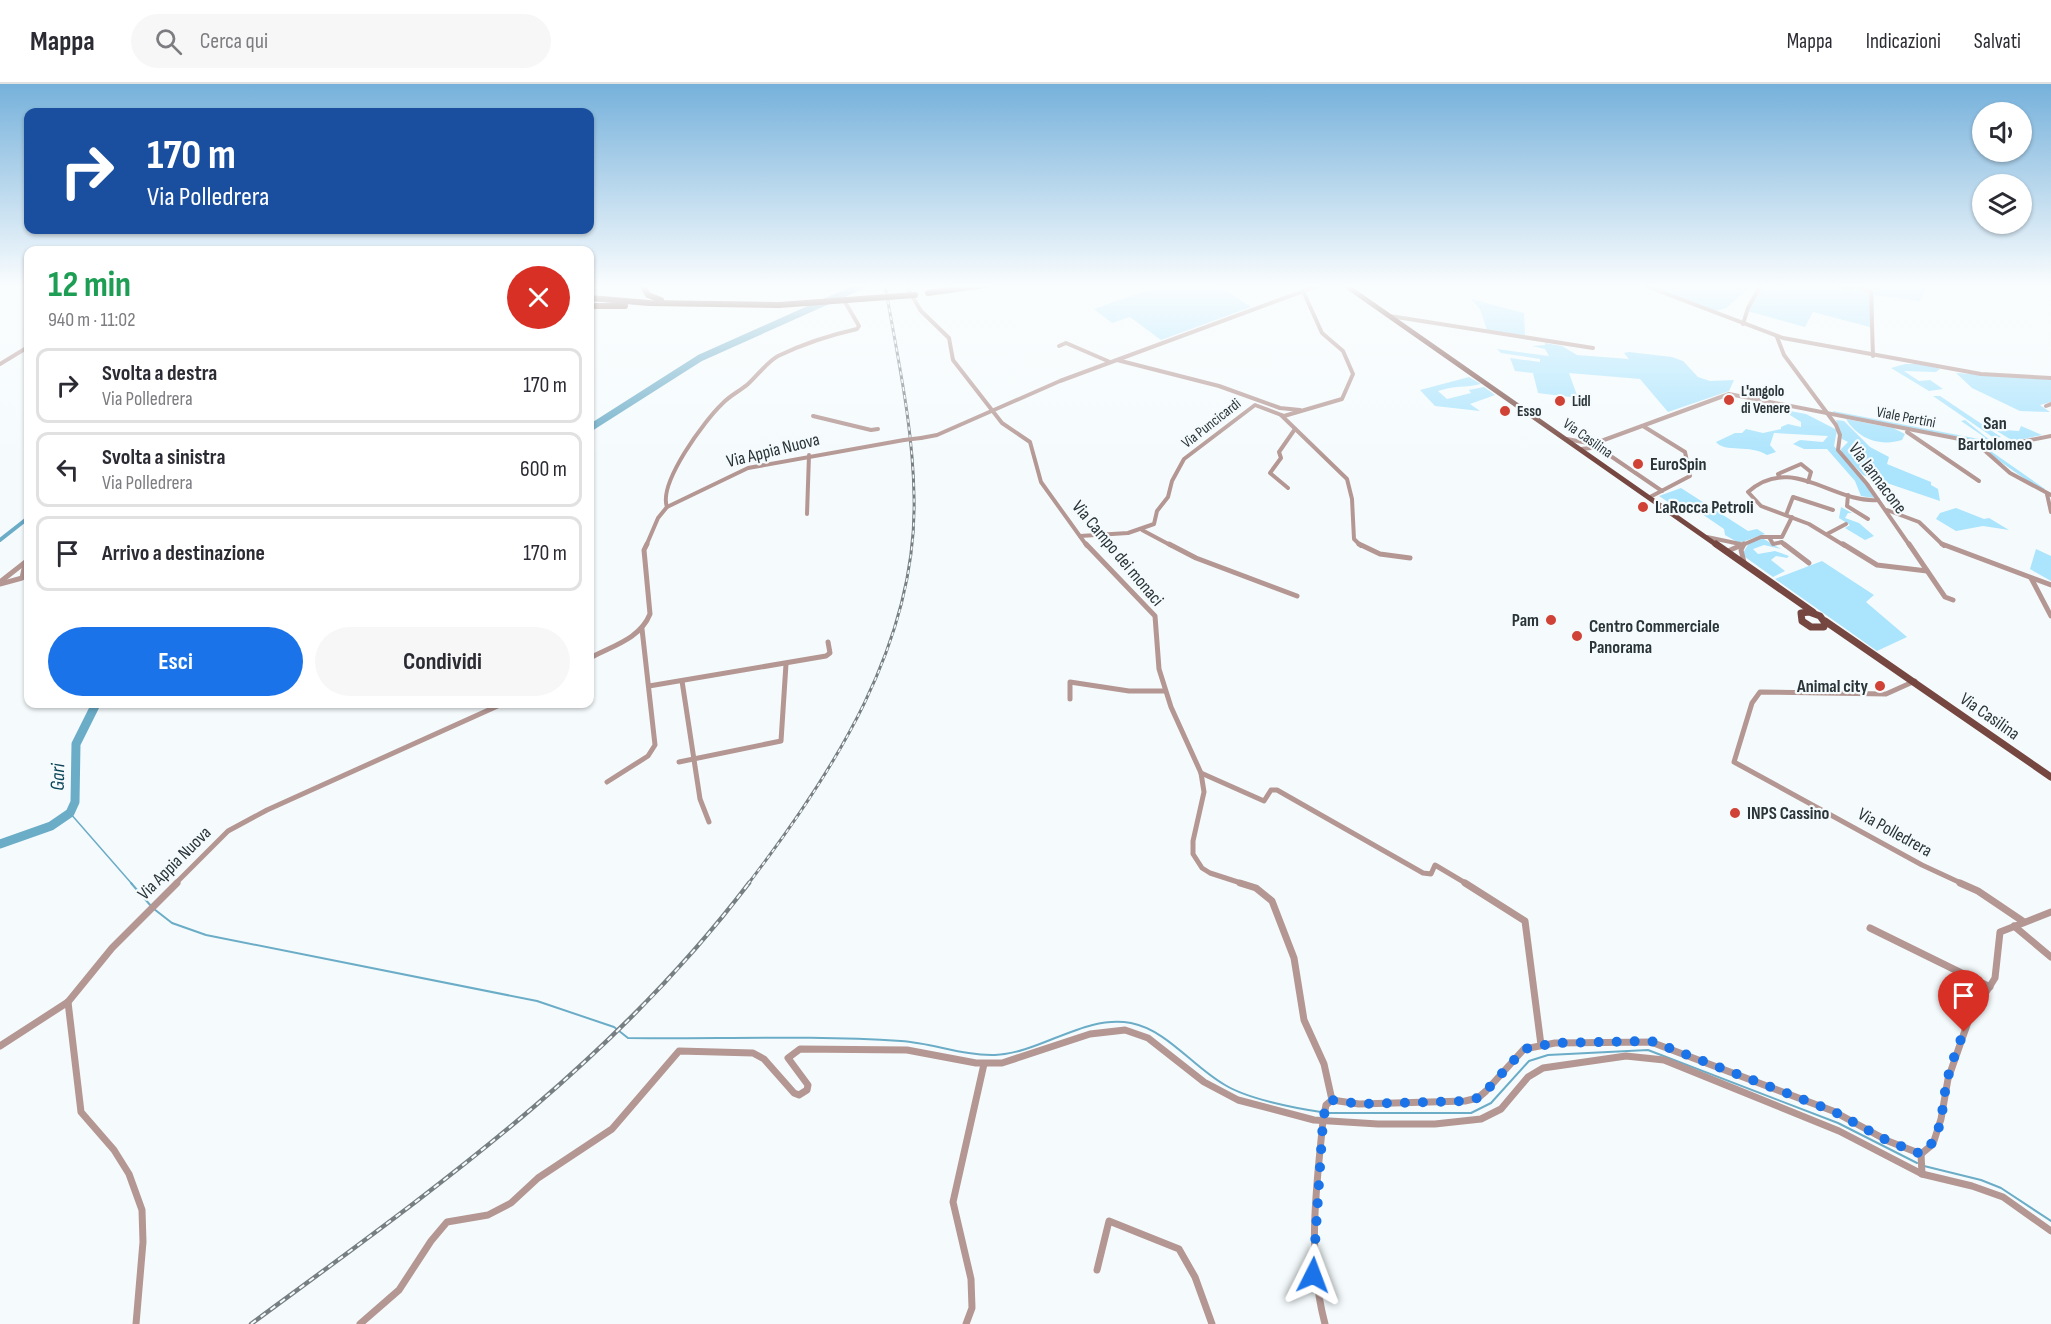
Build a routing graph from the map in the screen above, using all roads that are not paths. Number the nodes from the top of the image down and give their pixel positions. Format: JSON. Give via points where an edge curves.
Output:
{"nodes":[{"id":1,"x":812,"y":343,"type":"edge"},
{"id":2,"x":950,"y":343,"type":"edge"},
{"id":3,"x":1163,"y":343,"type":"edge"},
{"id":4,"x":1334,"y":343,"type":"edge"},
{"id":5,"x":1428,"y":343,"type":"edge"},
{"id":6,"x":1560,"y":343,"type":"edge"},
{"id":7,"x":1778,"y":343,"type":"edge"},
{"id":8,"x":1807,"y":343,"type":"edge"},
{"id":9,"x":1873,"y":343,"type":"edge"},
{"id":10,"x":1059,"y":345,"type":"dead end"},
{"id":11,"x":1593,"y":348,"type":"dead end"},
{"id":12,"x":24,"y":349,"type":"edge"},
{"id":13,"x":1873,"y":356,"type":"junction"},
{"id":14,"x":1117,"y":360,"type":"junction"},
{"id":15,"x":1110,"y":362,"type":"junction"},
{"id":16,"x":0,"y":364,"type":"edge"},
{"id":17,"x":1796,"y":372,"type":"joint"},
{"id":18,"x":2051,"y":378,"type":"edge"},
{"id":19,"x":1306,"y":410,"type":"junction"},
{"id":20,"x":994,"y":412,"type":"junction"},
{"id":21,"x":1829,"y":414,"type":"junction"},
{"id":22,"x":1281,"y":415,"type":"junction"},
{"id":23,"x":813,"y":416,"type":"dead end"},
{"id":24,"x":1643,"y":426,"type":"junction"},
{"id":25,"x":878,"y":429,"type":"dead end"},
{"id":26,"x":1295,"y":429,"type":"junction"},
{"id":27,"x":1903,"y":429,"type":"junction"},
{"id":28,"x":2051,"y":436,"type":"edge"},
{"id":29,"x":921,"y":438,"type":"joint"},
{"id":30,"x":1564,"y":438,"type":"junction"},
{"id":31,"x":1975,"y":442,"type":"junction"},
{"id":32,"x":1587,"y":444,"type":"junction"},
{"id":33,"x":1592,"y":446,"type":"junction"},
{"id":34,"x":1581,"y":449,"type":"junction"},
{"id":35,"x":809,"y":455,"type":"junction"},
{"id":36,"x":1593,"y":458,"type":"junction"},
{"id":37,"x":1779,"y":477,"type":"junction"},
{"id":38,"x":1979,"y":481,"type":"dead end"},
{"id":39,"x":1808,"y":482,"type":"junction"},
{"id":40,"x":1288,"y":488,"type":"dead end"},
{"id":41,"x":1662,"y":491,"type":"junction"},
{"id":42,"x":2049,"y":494,"type":"edge"},
{"id":43,"x":1848,"y":495,"type":"junction"},
{"id":44,"x":1650,"y":497,"type":"junction"},
{"id":45,"x":1878,"y":500,"type":"junction"},
{"id":46,"x":667,"y":507,"type":"junction"},
{"id":47,"x":1833,"y":510,"type":"dead end"},
{"id":48,"x":1885,"y":510,"type":"junction"},
{"id":49,"x":2051,"y":512,"type":"edge"},
{"id":50,"x":807,"y":514,"type":"dead end"},
{"id":51,"x":1789,"y":516,"type":"junction"},
{"id":52,"x":1868,"y":519,"type":"dead end"},
{"id":53,"x":1846,"y":524,"type":"dead end"},
{"id":54,"x":1142,"y":530,"type":"junction"},
{"id":55,"x":1827,"y":534,"type":"junction"},
{"id":56,"x":1080,"y":536,"type":"junction"},
{"id":57,"x":1707,"y":537,"type":"junction"},
{"id":58,"x":1769,"y":537,"type":"junction"},
{"id":59,"x":1780,"y":537,"type":"junction"},
{"id":60,"x":1782,"y":543,"type":"junction"},
{"id":61,"x":1744,"y":544,"type":"junction"},
{"id":62,"x":1728,"y":551,"type":"junction"},
{"id":63,"x":1410,"y":558,"type":"dead end"},
{"id":64,"x":1744,"y":562,"type":"junction"},
{"id":65,"x":1809,"y":563,"type":"dead end"},
{"id":66,"x":24,"y":564,"type":"edge"},
{"id":67,"x":1927,"y":572,"type":"junction"},
{"id":68,"x":24,"y":578,"type":"edge"},
{"id":69,"x":2031,"y":578,"type":"junction"},
{"id":70,"x":0,"y":583,"type":"edge"},
{"id":71,"x":2051,"y":585,"type":"edge"},
{"id":72,"x":1786,"y":592,"type":"junction"},
{"id":73,"x":1297,"y":596,"type":"dead end"},
{"id":74,"x":1953,"y":600,"type":"dead end"},
{"id":75,"x":1813,"y":612,"type":"junction"},
{"id":76,"x":1800,"y":613,"type":"junction"},
{"id":77,"x":2051,"y":616,"type":"edge"},
{"id":78,"x":1825,"y":621,"type":"junction"},
{"id":79,"x":1821,"y":628,"type":"junction"},
{"id":80,"x":642,"y":629,"type":"junction"},
{"id":81,"x":1853,"y":638,"type":"junction"},
{"id":82,"x":828,"y":642,"type":"dead end"},
{"id":83,"x":594,"y":656,"type":"edge"},
{"id":84,"x":786,"y":664,"type":"junction"},
{"id":85,"x":682,"y":681,"type":"junction"},
{"id":86,"x":1915,"y":681,"type":"junction"},
{"id":87,"x":649,"y":686,"type":"junction"},
{"id":88,"x":1165,"y":691,"type":"junction"},
{"id":89,"x":1070,"y":699,"type":"dead end"},
{"id":90,"x":494,"y":708,"type":"edge"},
{"id":91,"x":694,"y":759,"type":"junction"},
{"id":92,"x":679,"y":762,"type":"dead end"},
{"id":93,"x":1201,"y":773,"type":"junction"},
{"id":94,"x":2051,"y":777,"type":"edge"},
{"id":95,"x":607,"y":783,"type":"dead end"},
{"id":96,"x":709,"y":822,"type":"dead end"},
{"id":97,"x":160,"y":897,"type":"joint"},
{"id":98,"x":146,"y":912,"type":"joint"},
{"id":99,"x":2051,"y":912,"type":"edge"},
{"id":100,"x":2024,"y":922,"type":"junction"},
{"id":101,"x":2014,"y":926,"type":"junction"},
{"id":102,"x":1870,"y":928,"type":"dead end"},
{"id":103,"x":2051,"y":957,"type":"edge"},
{"id":104,"x":1990,"y":987,"type":"junction"},
{"id":105,"x":68,"y":1002,"type":"junction"},
{"id":106,"x":1541,"y":1045,"type":"junction"},
{"id":107,"x":0,"y":1046,"type":"edge"},
{"id":108,"x":984,"y":1064,"type":"junction"},
{"id":109,"x":1329,"y":1102,"type":"junction"},
{"id":110,"x":1324,"y":1119,"type":"junction"},
{"id":111,"x":1921,"y":1157,"type":"junction"},
{"id":112,"x":1922,"y":1173,"type":"junction"},
{"id":113,"x":2051,"y":1231,"type":"edge"},
{"id":114,"x":1097,"y":1270,"type":"dead end"},
{"id":115,"x":136,"y":1324,"type":"edge"},
{"id":116,"x":360,"y":1324,"type":"edge"},
{"id":117,"x":966,"y":1324,"type":"edge"},
{"id":118,"x":1212,"y":1324,"type":"edge"},
{"id":119,"x":1325,"y":1324,"type":"edge"}],
"edges":[{"from":1,"to":46,"type":"street","via":[[776,357],[722,403],[679,461],[665,502]]},
{"from":2,"to":20,"type":"street","name":"Via Campo dei monaci","via":[[953,360]]},
{"from":3,"to":14,"type":"street"},
{"from":4,"to":19,"type":"street","name":"Via Puncicardi","via":[[1343,351],[1353,374],[1342,399]]},
{"from":5,"to":30,"type":"main road","name":"Via Casilina"},
{"from":6,"to":11,"type":"street"},
{"from":7,"to":17,"type":"street","name":"Via Iannacone"},
{"from":8,"to":13,"type":"street"},
{"from":9,"to":13,"type":"street"},
{"from":10,"to":15,"type":"street","via":[[1066,343]]},
{"from":12,"to":16,"type":"street"},
{"from":13,"to":18,"type":"street","via":[[1999,376]]},
{"from":14,"to":15,"type":"street"},
{"from":14,"to":19,"type":"street","via":[[1204,382],[1280,408]]},
{"from":15,"to":20,"type":"street"},
{"from":17,"to":21,"type":"street","name":"Via Iannacone"},
{"from":19,"to":22,"type":"street","name":"Via Puncicardi"},
{"from":20,"to":29,"type":"street"},
{"from":20,"to":56,"type":"street","name":"Via Campo dei monaci","via":[[1002,423],[1030,442],[1040,480]]},
{"from":21,"to":24,"type":"street","name":"Viale Pertini","via":[[1729,394]]},
{"from":21,"to":27,"type":"street","name":"Viale Pertini"},
{"from":21,"to":45,"type":"street","name":"Via Iannacone","via":[[1839,431],[1838,450]]},
{"from":22,"to":26,"type":"street","via":[[1282,421]]},
{"from":22,"to":54,"type":"street","name":"Via Puncicardi","via":[[1255,405],[1184,459],[1154,524]]},
{"from":23,"to":25,"type":"street"},
{"from":24,"to":33,"type":"street","name":"Viale Pertini"},
{"from":24,"to":41,"type":"street","via":[[1686,455],[1689,478]]},
{"from":26,"to":40,"type":"street","via":[[1270,473]]},
{"from":26,"to":63,"type":"street","via":[[1347,479],[1354,539],[1358,544],[1385,556]]},
{"from":27,"to":31,"type":"street","name":"Viale Pertini"},
{"from":27,"to":38,"type":"street"},
{"from":28,"to":31,"type":"street","name":"Viale Pertini","via":[[2012,443]]},
{"from":29,"to":35,"type":"street","name":"Via Appia Nuova","bridge":true},
{"from":30,"to":32,"type":"street"},
{"from":30,"to":34,"type":"main road","name":"Via Casilina"},
{"from":31,"to":42,"type":"street","via":[[1984,452]]},
{"from":32,"to":33,"type":"street"},
{"from":32,"to":34,"type":"street"},
{"from":33,"to":34,"type":"street"},
{"from":33,"to":36,"type":"street"},
{"from":33,"to":41,"type":"street"},
{"from":34,"to":36,"type":"main road","name":"Via Casilina"},
{"from":35,"to":46,"type":"street","name":"Via Appia Nuova","via":[[740,470]]},
{"from":35,"to":50,"type":"street"},
{"from":36,"to":44,"type":"main road","name":"Via Casilina"},
{"from":37,"to":39,"type":"street"},
{"from":37,"to":39,"type":"street","via":[[1778,474],[1801,464],[1811,472]]},
{"from":37,"to":51,"type":"street","via":[[1757,484],[1749,494],[1761,506]]},
{"from":39,"to":43,"type":"street"},
{"from":41,"to":44,"type":"street"},
{"from":42,"to":49,"type":"street"},
{"from":43,"to":45,"type":"street"},
{"from":43,"to":52,"type":"street","via":[[1847,506]]},
{"from":44,"to":57,"type":"main road","name":"Via Casilina"},
{"from":45,"to":48,"type":"street","name":"Via Iannacone"},
{"from":46,"to":80,"type":"street","via":[[644,550],[650,614]]},
{"from":47,"to":51,"type":"street","via":[[1793,497]]},
{"from":48,"to":67,"type":"street","name":"Via Iannacone"},
{"from":48,"to":69,"type":"street","via":[[1918,522],[1944,546]]},
{"from":51,"to":55,"type":"street"},
{"from":51,"to":59,"type":"street","via":[[1785,535]]},
{"from":53,"to":55,"type":"street"},
{"from":54,"to":56,"type":"street"},
{"from":54,"to":73,"type":"street","via":[[1196,558]]},
{"from":55,"to":67,"type":"street","via":[[1880,567]]},
{"from":56,"to":88,"type":"street","name":"Via Campo dei monaci","via":[[1155,616],[1159,669]]},
{"from":57,"to":61,"type":"street"},
{"from":57,"to":62,"type":"main road","name":"Via Casilina"},
{"from":58,"to":59,"type":"street"},
{"from":58,"to":60,"type":"street","via":[[1773,544]]},
{"from":58,"to":61,"type":"street"},
{"from":59,"to":60,"type":"street"},
{"from":60,"to":65,"type":"street"},
{"from":61,"to":62,"type":"street"},
{"from":61,"to":64,"type":"street"},
{"from":62,"to":64,"type":"main road","name":"Via Casilina"},
{"from":64,"to":72,"type":"main road","name":"Via Casilina"},
{"from":66,"to":70,"type":"street"},
{"from":67,"to":74,"type":"street","name":"Via Iannacone","via":[[1945,597]]},
{"from":68,"to":70,"type":"street"},
{"from":69,"to":71,"type":"street"},
{"from":69,"to":77,"type":"street"},
{"from":72,"to":75,"type":"main road","name":"Via Casilina"},
{"from":72,"to":76,"type":"main road","name":"Via Casilina"},
{"from":75,"to":76,"type":"main road"},
{"from":75,"to":78,"type":"main road","name":"Via Casilina"},
{"from":76,"to":79,"type":"main road","name":"Via Casilina","via":[[1804,624]]},
{"from":78,"to":79,"type":"main road"},
{"from":78,"to":81,"type":"main road","name":"Via Casilina"},
{"from":79,"to":81,"type":"main road","name":"Via Casilina"},
{"from":80,"to":83,"type":"street"},
{"from":80,"to":87,"type":"street"},
{"from":81,"to":86,"type":"main road","name":"Via Casilina"},
{"from":82,"to":84,"type":"street","via":[[830,653],[826,656]]},
{"from":84,"to":85,"type":"street"},
{"from":84,"to":91,"type":"street","via":[[781,741]]},
{"from":85,"to":87,"type":"street"},
{"from":85,"to":91,"type":"street"},
{"from":86,"to":94,"type":"main road","name":"Via Casilina"},
{"from":86,"to":100,"type":"street","name":"Via Polledrera","via":[[1886,694],[1760,692],[1752,702],[1734,762],[1922,865],[1978,891]]},
{"from":87,"to":95,"type":"street","via":[[654,749]]},
{"from":88,"to":89,"type":"street","via":[[1129,691],[1070,682]]},
{"from":88,"to":93,"type":"street","name":"Via Campo dei monaci"},
{"from":90,"to":97,"type":"street","name":"Via Appia Nuova","via":[[246,820],[211,845]]},
{"from":91,"to":92,"type":"street"},
{"from":91,"to":96,"type":"street","via":[[700,799]]},
{"from":93,"to":106,"type":"street","via":[[1257,800],[1264,801],[1271,790],[1277,790],[1423,873],[1431,874],[1435,865],[1520,916],[1525,921]]},
{"from":93,"to":109,"type":"street","name":"Via Campo dei monaci","via":[[1203,799],[1192,842],[1193,854],[1210,873],[1256,888],[1272,901],[1294,958],[1304,1020],[1324,1064]]},
{"from":97,"to":98,"type":"street","name":"Via Appia Nuova"},
{"from":98,"to":105,"type":"street","name":"Via Appia Nuova"},
{"from":99,"to":100,"type":"street"},
{"from":100,"to":101,"type":"street"},
{"from":101,"to":103,"type":"street"},
{"from":101,"to":104,"type":"street","via":[[2000,932],[1997,938],[1998,966]]},
{"from":102,"to":104,"type":"street"},
{"from":104,"to":111,"type":"street","via":[[1962,1036],[1947,1079],[1933,1144]]},
{"from":105,"to":107,"type":"street","name":"Via Appia Nuova"},
{"from":105,"to":115,"type":"street","via":[[81,1112],[129,1174],[142,1210]]},
{"from":106,"to":109,"type":"street","via":[[1524,1049],[1478,1098],[1410,1104]]},
{"from":106,"to":111,"type":"street","via":[[1651,1041],[1833,1111]]},
{"from":108,"to":110,"type":"street","via":[[1011,1061],[1103,1032],[1128,1031],[1148,1038],[1188,1072],[1222,1093],[1275,1110]]},
{"from":108,"to":116,"type":"street","via":[[920,1051],[800,1049],[788,1058],[808,1085],[799,1095],[753,1053],[679,1052],[621,1120],[591,1144],[538,1178],[503,1207],[488,1215],[447,1222],[398,1291]]},
{"from":108,"to":117,"type":"street","via":[[953,1202],[971,1279],[972,1308]]},
{"from":109,"to":110,"type":"street"},
{"from":110,"to":112,"type":"street","via":[[1460,1122],[1494,1115],[1529,1076],[1543,1068],[1626,1056],[1649,1057],[1796,1113]]},
{"from":110,"to":119,"type":"street","via":[[1313,1275]]},
{"from":111,"to":112,"type":"street"},
{"from":112,"to":113,"type":"street","via":[[2003,1197]]},
{"from":114,"to":118,"type":"street","via":[[1109,1221],[1179,1249],[1195,1277]]}]}
